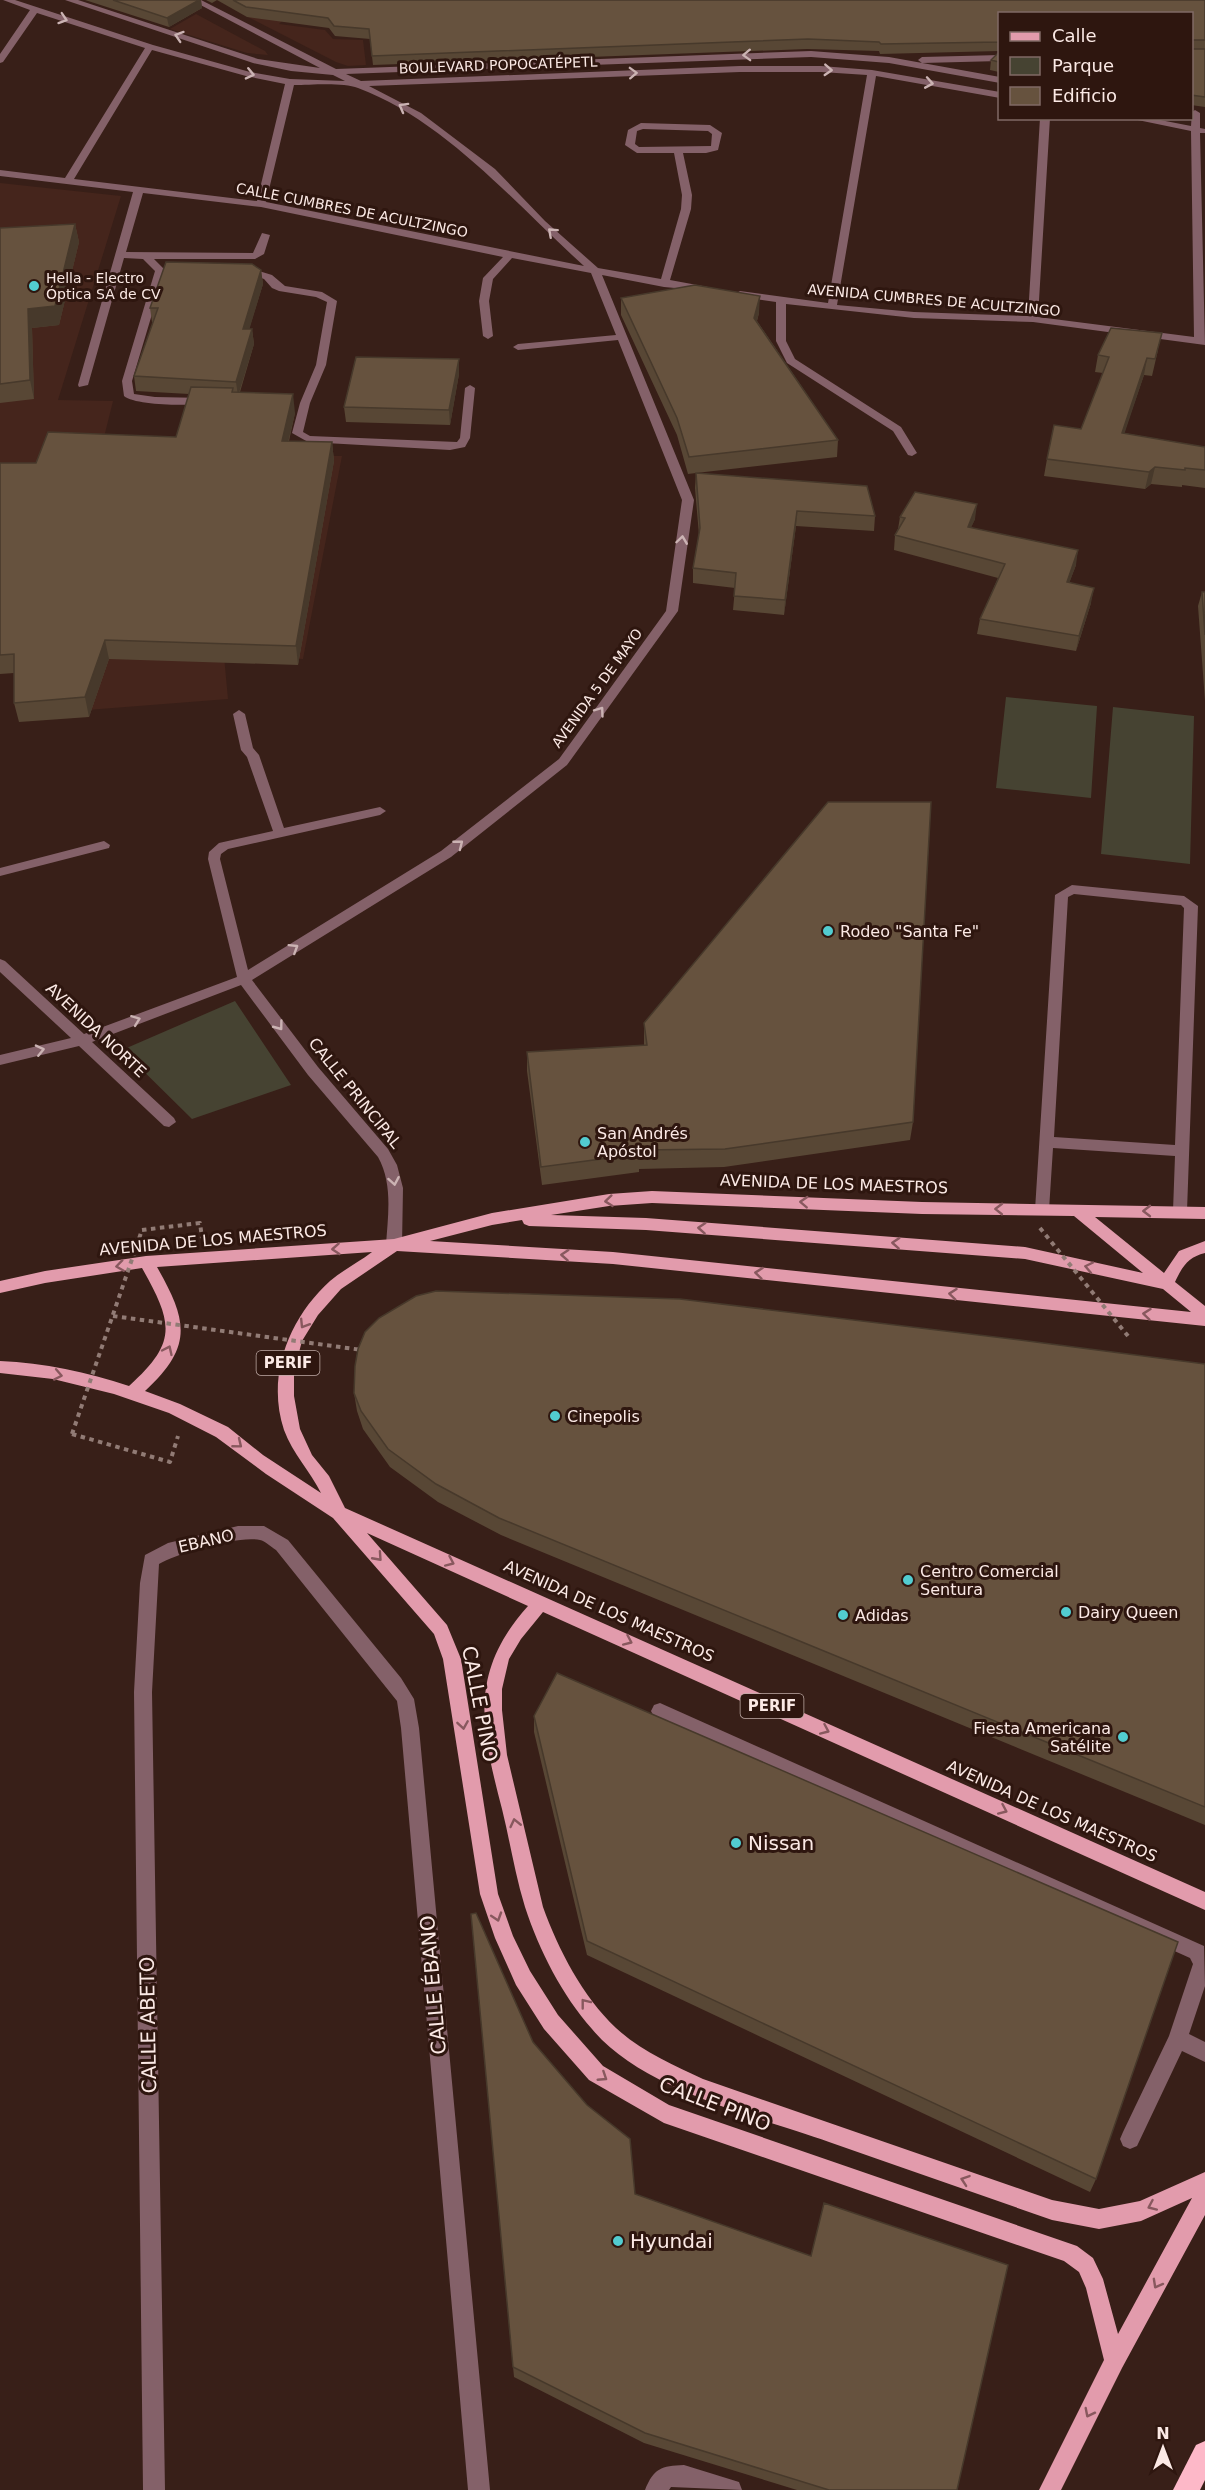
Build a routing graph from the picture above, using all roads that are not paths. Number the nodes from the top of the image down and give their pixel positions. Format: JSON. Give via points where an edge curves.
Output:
{"nodes":[{"id":1,"x":8,"y":0,"type":"edge"},
{"id":2,"x":69,"y":0,"type":"edge"},
{"id":3,"x":195,"y":0,"type":"edge"},
{"id":4,"x":35,"y":10,"type":"junction"},
{"id":5,"x":150,"y":47,"type":"junction"},
{"id":6,"x":998,"y":58,"type":"edge"},
{"id":7,"x":0,"y":60,"type":"edge"},
{"id":8,"x":889,"y":60,"type":"junction"},
{"id":9,"x":334,"y":72,"type":"junction"},
{"id":10,"x":872,"y":72,"type":"junction"},
{"id":11,"x":998,"y":80,"type":"edge"},
{"id":12,"x":290,"y":82,"type":"junction"},
{"id":13,"x":362,"y":84,"type":"junction"},
{"id":14,"x":998,"y":95,"type":"edge"},
{"id":15,"x":1197,"y":114,"type":"edge"},
{"id":16,"x":1045,"y":120,"type":"edge"},
{"id":17,"x":1143,"y":120,"type":"edge"},
{"id":18,"x":1200,"y":130,"type":"edge"},
{"id":19,"x":678,"y":150,"type":"junction"},
{"id":20,"x":0,"y":173,"type":"edge"},
{"id":21,"x":68,"y":181,"type":"junction"},
{"id":22,"x":139,"y":189,"type":"junction"},
{"id":23,"x":261,"y":204,"type":"junction"},
{"id":24,"x":265,"y":235,"type":"dead end"},
{"id":25,"x":122,"y":255,"type":"junction"},
{"id":26,"x":510,"y":255,"type":"junction"},
{"id":27,"x":146,"y":256,"type":"junction"},
{"id":28,"x":236,"y":269,"type":"edge"},
{"id":29,"x":193,"y":270,"type":"edge"},
{"id":30,"x":160,"y":271,"type":"junction"},
{"id":31,"x":595,"y":271,"type":"junction"},
{"id":32,"x":664,"y":284,"type":"junction"},
{"id":33,"x":711,"y":290,"type":"edge"},
{"id":34,"x":734,"y":293,"type":"edge"},
{"id":35,"x":781,"y":300,"type":"junction"},
{"id":36,"x":832,"y":307,"type":"junction"},
{"id":37,"x":1034,"y":320,"type":"junction"},
{"id":38,"x":488,"y":336,"type":"dead end"},
{"id":39,"x":622,"y":337,"type":"junction"},
{"id":40,"x":1202,"y":342,"type":"edge"},
{"id":41,"x":518,"y":347,"type":"dead end"},
{"id":42,"x":83,"y":385,"type":"dead end"},
{"id":43,"x":470,"y":388,"type":"dead end"},
{"id":44,"x":213,"y":402,"type":"edge"},
{"id":45,"x":912,"y":453,"type":"dead end"},
{"id":46,"x":239,"y":714,"type":"dead end"},
{"id":47,"x":380,"y":811,"type":"dead end"},
{"id":48,"x":280,"y":834,"type":"junction"},
{"id":49,"x":104,"y":845,"type":"dead end"},
{"id":50,"x":0,"y":872,"type":"edge"},
{"id":51,"x":0,"y":964,"type":"edge"},
{"id":52,"x":244,"y":979,"type":"junction"},
{"id":53,"x":7,"y":980,"type":"edge"},
{"id":54,"x":81,"y":1041,"type":"junction"},
{"id":55,"x":0,"y":1060,"type":"edge"},
{"id":56,"x":169,"y":1122,"type":"dead end"},
{"id":57,"x":1045,"y":1142,"type":"junction"},
{"id":58,"x":1181,"y":1151,"type":"junction"},
{"id":59,"x":1042,"y":1210,"type":"junction"},
{"id":60,"x":1078,"y":1212,"type":"junction"},
{"id":61,"x":1180,"y":1212,"type":"junction"},
{"id":62,"x":1205,"y":1213,"type":"edge"},
{"id":63,"x":492,"y":1219,"type":"junction"},
{"id":64,"x":394,"y":1245,"type":"junction"},
{"id":65,"x":1205,"y":1247,"type":"edge"},
{"id":66,"x":146,"y":1262,"type":"junction"},
{"id":67,"x":1167,"y":1284,"type":"junction"},
{"id":68,"x":0,"y":1287,"type":"edge"},
{"id":69,"x":1205,"y":1315,"type":"edge"},
{"id":70,"x":1205,"y":1320,"type":"edge"},
{"id":71,"x":0,"y":1367,"type":"edge"},
{"id":72,"x":131,"y":1394,"type":"junction"},
{"id":73,"x":339,"y":1513,"type":"junction"},
{"id":74,"x":264,"y":1533,"type":"joint"},
{"id":75,"x":151,"y":1560,"type":"joint"},
{"id":76,"x":542,"y":1602,"type":"junction"},
{"id":77,"x":660,"y":1712,"type":"dead end"},
{"id":78,"x":1205,"y":1901,"type":"edge"},
{"id":79,"x":1178,"y":2039,"type":"junction"},
{"id":80,"x":1205,"y":2052,"type":"edge"},
{"id":81,"x":1130,"y":2139,"type":"dead end"},
{"id":82,"x":1205,"y":2182,"type":"edge"},
{"id":83,"x":1205,"y":2195,"type":"edge"},
{"id":84,"x":1115,"y":2361,"type":"junction"},
{"id":85,"x":1205,"y":2454,"type":"edge"},
{"id":86,"x":154,"y":2490,"type":"edge"},
{"id":87,"x":479,"y":2490,"type":"edge"},
{"id":88,"x":656,"y":2490,"type":"edge"},
{"id":89,"x":731,"y":2490,"type":"edge"},
{"id":90,"x":1050,"y":2490,"type":"edge"},
{"id":91,"x":1186,"y":2490,"type":"edge"}],
"edges":[{"from":1,"to":4,"type":"street","name":"BOULEVARD POPOCATÉPETL"},
{"from":9,"to":2,"type":"street","name":"BOULEVARD POPOCATÉPETL","one_way":true,"via":[[256,61]]},
{"from":3,"to":9,"type":"street"},
{"from":4,"to":5,"type":"street","name":"BOULEVARD POPOCATÉPETL","one_way":true},
{"from":4,"to":7,"type":"street"},
{"from":5,"to":12,"type":"street","name":"BOULEVARD POPOCATÉPETL","one_way":true},
{"from":5,"to":21,"type":"street"},
{"from":6,"to":8,"type":"street","name":"BOULEVARD POPOCATÉPETL"},
{"from":8,"to":9,"type":"street","name":"BOULEVARD POPOCATÉPETL","one_way":true,"via":[[771,54]]},
{"from":8,"to":11,"type":"street","name":"BOULEVARD POPOCATÉPETL"},
{"from":9,"to":13,"type":"street"},
{"from":13,"to":10,"type":"street","name":"BOULEVARD POPOCATÉPETL","one_way":true,"via":[[768,69]]},
{"from":10,"to":14,"type":"street","name":"BOULEVARD POPOCATÉPETL","one_way":true},
{"from":10,"to":36,"type":"street"},
{"from":12,"to":13,"type":"street","name":"BOULEVARD POPOCATÉPETL"},
{"from":12,"to":23,"type":"street"},
{"from":31,"to":13,"type":"street","one_way":true,"via":[[492,171],[418,115]]},
{"from":15,"to":18,"type":"street"},
{"from":16,"to":37,"type":"street"},
{"from":17,"to":18,"type":"street"},
{"from":18,"to":40,"type":"street"},
{"from":19,"to":19,"type":"street","via":[[712,149],[717,133],[710,128],[641,126],[633,130],[630,146],[637,150]]},
{"from":19,"to":32,"type":"street","via":[[686,209]]},
{"from":20,"to":21,"type":"street","name":"CALLE CUMBRES DE ACULTZINGO"},
{"from":21,"to":22,"type":"street","name":"CALLE CUMBRES DE ACULTZINGO"},
{"from":22,"to":23,"type":"street","name":"CALLE CUMBRES DE ACULTZINGO"},
{"from":22,"to":25,"type":"street"},
{"from":23,"to":26,"type":"street","name":"CALLE CUMBRES DE ACULTZINGO"},
{"from":24,"to":27,"type":"street","via":[[255,256]]},
{"from":25,"to":27,"type":"street"},
{"from":25,"to":42,"type":"street"},
{"from":26,"to":31,"type":"street","name":"CALLE CUMBRES DE ACULTZINGO"},
{"from":26,"to":38,"type":"street","via":[[488,278],[484,301]]},
{"from":27,"to":30,"type":"street"},
{"from":28,"to":43,"type":"street","via":[[258,272],[283,289],[318,294],[332,301],[321,365],[299,403],[297,433],[308,439],[450,447],[461,444]]},
{"from":29,"to":30,"type":"street"},
{"from":30,"to":44,"type":"street","via":[[127,381],[129,396]]},
{"from":31,"to":32,"type":"street"},
{"from":31,"to":39,"type":"street","name":"AVENIDA 5 DE MAYO"},
{"from":32,"to":33,"type":"street"},
{"from":34,"to":35,"type":"street","name":"AVENIDA CUMBRES DE ACULTZINGO"},
{"from":35,"to":36,"type":"street","name":"AVENIDA CUMBRES DE ACULTZINGO"},
{"from":35,"to":45,"type":"street","via":[[781,341],[791,361],[897,429]]},
{"from":36,"to":37,"type":"street","name":"AVENIDA CUMBRES DE ACULTZINGO"},
{"from":37,"to":40,"type":"street","name":"AVENIDA CUMBRES DE ACULTZINGO"},
{"from":39,"to":41,"type":"street"},
{"from":52,"to":39,"type":"street","name":"AVENIDA 5 DE MAYO","one_way":true,"via":[[446,854],[562,762],[672,611],[688,500]]},
{"from":46,"to":48,"type":"street","via":[[247,750],[253,755]]},
{"from":47,"to":48,"type":"street"},
{"from":48,"to":52,"type":"street","via":[[224,846],[215,852]]},
{"from":49,"to":50,"type":"street"},
{"from":51,"to":53,"type":"street","name":"AVENIDA NORTE"},
{"from":54,"to":52,"type":"street","name":"AVENIDA 5 DE MAYO","one_way":true},
{"from":52,"to":64,"type":"street","name":"CALLE PRINCIPAL","one_way":true,"via":[[313,1071],[383,1153],[396,1188]]},
{"from":53,"to":54,"type":"street","name":"AVENIDA NORTE"},
{"from":55,"to":54,"type":"street","name":"AVENIDA 5 DE MAYO","one_way":true},
{"from":54,"to":56,"type":"street","name":"AVENIDA NORTE"},
{"from":57,"to":58,"type":"street"},
{"from":57,"to":58,"type":"street","via":[[1062,895],[1072,889],[1184,901],[1191,906]]},
{"from":57,"to":59,"type":"street"},
{"from":58,"to":61,"type":"street"},
{"from":59,"to":60,"type":"main road","name":"AVENIDA DE LOS MAESTROS"},
{"from":59,"to":63,"type":"main road","name":"AVENIDA DE LOS MAESTROS","one_way":true,"via":[[652,1197]]},
{"from":61,"to":60,"type":"main road","name":"AVENIDA DE LOS MAESTROS","one_way":true},
{"from":60,"to":67,"type":"main road"},
{"from":61,"to":62,"type":"main road","name":"AVENIDA DE LOS MAESTROS"},
{"from":63,"to":64,"type":"main road","name":"AVENIDA DE LOS MAESTROS"},
{"from":67,"to":63,"type":"main road","one_way":true,"via":[[1025,1253],[646,1224]]},
{"from":64,"to":66,"type":"main road","name":"AVENIDA DE LOS MAESTROS","one_way":true},
{"from":70,"to":64,"type":"main road","name":"AVENIDA DE LOS MAESTROS","one_way":true,"via":[[613,1258]]},
{"from":64,"to":73,"type":"main road","number":"PERIF","one_way":true,"via":[[336,1285],[313,1311],[295,1340],[286,1371],[292,1429]]},
{"from":65,"to":67,"type":"main road","via":[[1187,1252],[1177,1261]]},
{"from":66,"to":68,"type":"main road","name":"AVENIDA DE LOS MAESTROS","one_way":true},
{"from":72,"to":66,"type":"main road","one_way":true,"via":[[153,1376],[171,1349],[175,1323],[168,1300]]},
{"from":67,"to":69,"type":"main road"},
{"from":71,"to":72,"type":"main road","name":"AVENIDA DE LOS MAESTROS","one_way":true,"via":[[21,1367],[89,1381]]},
{"from":72,"to":73,"type":"main road","name":"AVENIDA DE LOS MAESTROS","one_way":true,"via":[[186,1412],[223,1433]]},
{"from":73,"to":76,"type":"main road","name":"AVENIDA DE LOS MAESTROS","number":"PERIF","one_way":true},
{"from":73,"to":84,"type":"main road","name":"CALLE PINO","one_way":true,"via":[[441,1630],[452,1659],[489,1894],[504,1938],[551,2022],[597,2073],[664,2113],[1070,2253],[1086,2265],[1096,2286]]},
{"from":74,"to":75,"type":"street","name":"EBANO","via":[[228,1536],[168,1550]]},
{"from":74,"to":87,"type":"street","name":"CALLE ÉBANO","via":[[282,1545],[405,1699]]},
{"from":75,"to":86,"type":"street","name":"CALLE ABETO","via":[[143,1692]]},
{"from":76,"to":78,"type":"main road","name":"AVENIDA DE LOS MAESTROS","number":"PERIF","one_way":true},
{"from":82,"to":76,"type":"main road","name":"CALLE PINO","one_way":true,"via":[[1141,2211],[1099,2219],[1052,2210],[700,2088],[654,2065],[609,2034],[571,1985],[542,1928],[499,1752],[493,1701],[497,1669],[512,1636]]},
{"from":77,"to":79,"type":"street","via":[[1197,1952],[1203,1963]]},
{"from":79,"to":80,"type":"street"},
{"from":79,"to":81,"type":"street"},
{"from":83,"to":84,"type":"main road","one_way":true},
{"from":84,"to":90,"type":"main road","one_way":true},
{"from":85,"to":91,"type":"highway"},
{"from":88,"to":89,"type":"street","via":[[665,2477],[684,2476]]}]}
